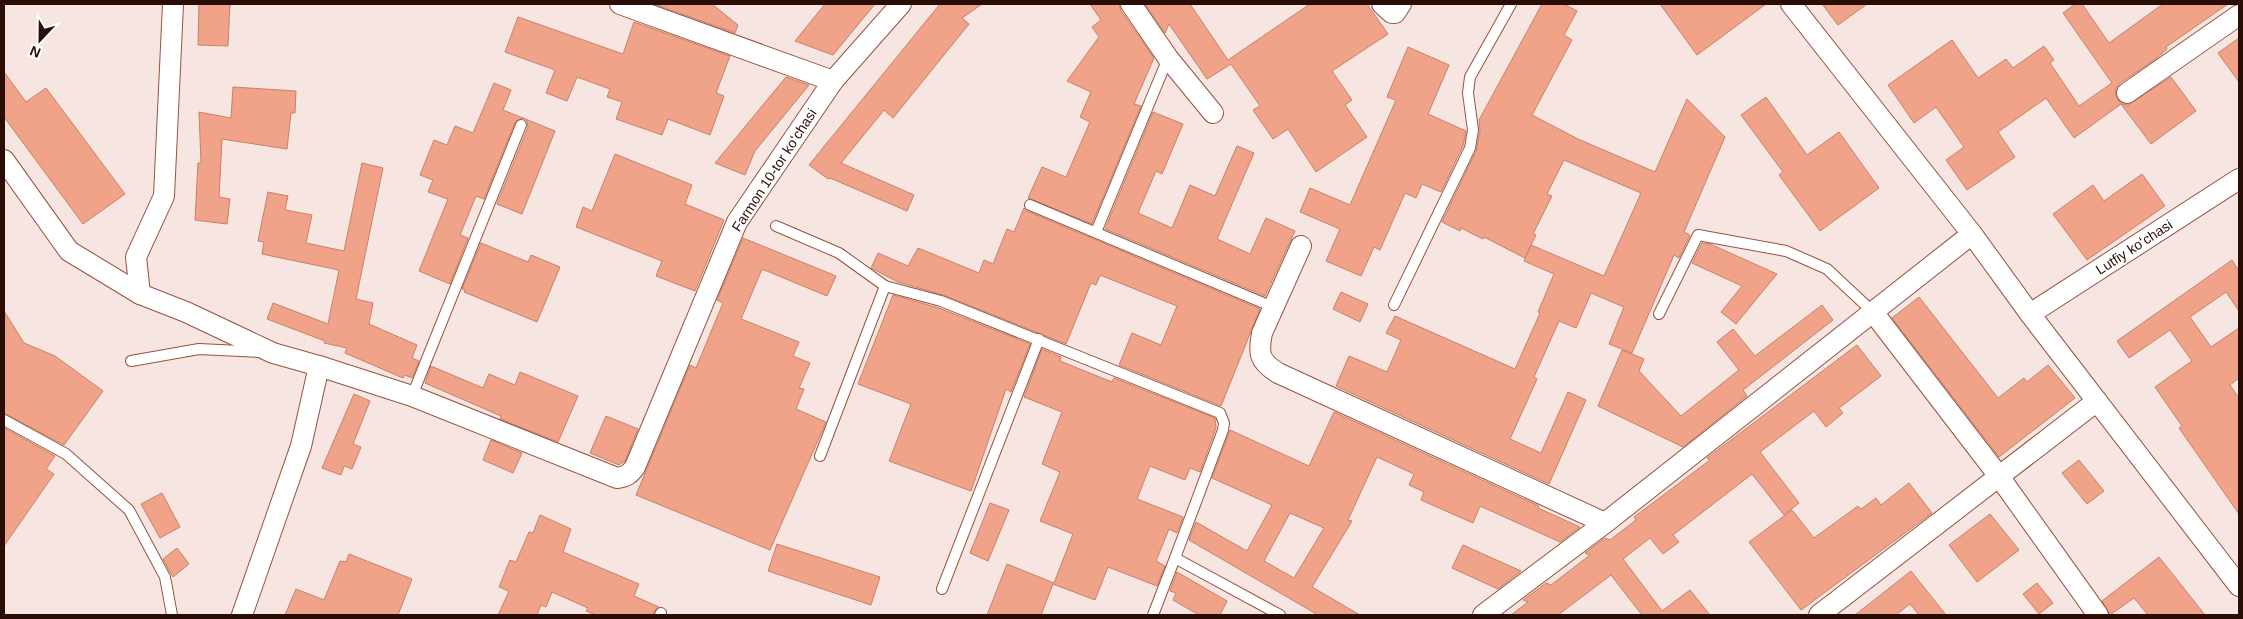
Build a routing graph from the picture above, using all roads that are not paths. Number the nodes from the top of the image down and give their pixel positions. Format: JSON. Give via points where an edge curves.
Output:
{"nodes":[{"id":1,"x":173,"y":4,"type":"edge"},
{"id":2,"x":620,"y":4,"type":"edge"},
{"id":3,"x":901,"y":4,"type":"edge"},
{"id":4,"x":1131,"y":4,"type":"edge"},
{"id":5,"x":1382,"y":4,"type":"edge"},
{"id":6,"x":1401,"y":4,"type":"edge"},
{"id":7,"x":1511,"y":4,"type":"edge"},
{"id":8,"x":1791,"y":4,"type":"edge"},
{"id":9,"x":2239,"y":15,"type":"edge"},
{"id":10,"x":1168,"y":58,"type":"junction"},
{"id":11,"x":834,"y":81,"type":"junction"},
{"id":12,"x":2127,"y":93,"type":"dead end"},
{"id":13,"x":1213,"y":113,"type":"dead end"},
{"id":14,"x":521,"y":125,"type":"dead end"},
{"id":15,"x":4,"y":160,"type":"edge"},
{"id":16,"x":2239,"y":179,"type":"edge"},
{"id":17,"x":1030,"y":205,"type":"dead end"},
{"id":18,"x":776,"y":226,"type":"dead end"},
{"id":19,"x":1096,"y":232,"type":"junction"},
{"id":20,"x":1972,"y":234,"type":"junction"},
{"id":21,"x":1301,"y":246,"type":"dead end"},
{"id":22,"x":885,"y":286,"type":"junction"},
{"id":23,"x":140,"y":294,"type":"junction"},
{"id":24,"x":1394,"y":305,"type":"dead end"},
{"id":25,"x":1273,"y":307,"type":"junction"},
{"id":26,"x":1873,"y":312,"type":"junction"},
{"id":27,"x":1659,"y":314,"type":"dead end"},
{"id":28,"x":2030,"y":314,"type":"junction"},
{"id":29,"x":1038,"y":340,"type":"junction"},
{"id":30,"x":273,"y":353,"type":"junction"},
{"id":31,"x":131,"y":361,"type":"dead end"},
{"id":32,"x":319,"y":366,"type":"junction"},
{"id":33,"x":412,"y":396,"type":"junction"},
{"id":34,"x":2097,"y":401,"type":"junction"},
{"id":35,"x":4,"y":420,"type":"edge"},
{"id":36,"x":820,"y":456,"type":"dead end"},
{"id":37,"x":1998,"y":475,"type":"junction"},
{"id":38,"x":1605,"y":523,"type":"junction"},
{"id":39,"x":1175,"y":558,"type":"junction"},
{"id":40,"x":2239,"y":586,"type":"edge"},
{"id":41,"x":942,"y":589,"type":"dead end"},
{"id":42,"x":172,"y":615,"type":"edge"},
{"id":43,"x":242,"y":615,"type":"edge"},
{"id":44,"x":1153,"y":615,"type":"edge"},
{"id":45,"x":1280,"y":615,"type":"edge"},
{"id":46,"x":1483,"y":615,"type":"edge"},
{"id":47,"x":1819,"y":615,"type":"edge"},
{"id":48,"x":2098,"y":615,"type":"edge"}],
"edges":[{"from":1,"to":23,"type":"street","via":[[164,196],[136,257]]},
{"from":2,"to":11,"type":"street"},
{"from":3,"to":11,"type":"street","name":"Farmon 10-tor koʻchasi"},
{"from":4,"to":10,"type":"street"},
{"from":5,"to":6,"type":"street","via":[[1392,13]]},
{"from":7,"to":24,"type":"lane","via":[[1470,77],[1468,93],[1474,130],[1470,148]]},
{"from":8,"to":20,"type":"street"},
{"from":9,"to":12,"type":"street"},
{"from":10,"to":13,"type":"street"},
{"from":10,"to":19,"type":"lane"},
{"from":11,"to":33,"type":"street","name":"Farmon 10-tor koʻchasi","via":[[736,222],[635,467],[624,477],[617,478]]},
{"from":14,"to":33,"type":"lane"},
{"from":15,"to":23,"type":"street","via":[[69,251]]},
{"from":16,"to":28,"type":"street","name":"Lutfiy koʻchasi"},
{"from":17,"to":19,"type":"lane"},
{"from":18,"to":22,"type":"lane","via":[[839,253]]},
{"from":19,"to":25,"type":"lane"},
{"from":20,"to":26,"type":"street"},
{"from":20,"to":28,"type":"street"},
{"from":21,"to":25,"type":"street"},
{"from":22,"to":29,"type":"lane","via":[[942,301]]},
{"from":22,"to":36,"type":"lane"},
{"from":23,"to":30,"type":"street"},
{"from":25,"to":38,"type":"street","via":[[1262,333],[1260,348],[1266,365],[1278,373]]},
{"from":26,"to":27,"type":"lane","via":[[1827,269],[1786,251],[1698,235]]},
{"from":26,"to":37,"type":"street"},
{"from":26,"to":38,"type":"street"},
{"from":28,"to":34,"type":"street"},
{"from":29,"to":39,"type":"lane","via":[[1220,414],[1223,430]]},
{"from":29,"to":41,"type":"lane"},
{"from":30,"to":31,"type":"lane","via":[[199,349]]},
{"from":30,"to":32,"type":"street"},
{"from":32,"to":33,"type":"street"},
{"from":32,"to":43,"type":"street","via":[[302,446]]},
{"from":34,"to":37,"type":"street"},
{"from":34,"to":40,"type":"street"},
{"from":35,"to":42,"type":"lane","via":[[66,454],[129,510],[165,577]]},
{"from":37,"to":47,"type":"street"},
{"from":37,"to":48,"type":"street"},
{"from":38,"to":46,"type":"street"},
{"from":39,"to":44,"type":"lane"},
{"from":39,"to":45,"type":"lane"}]}
